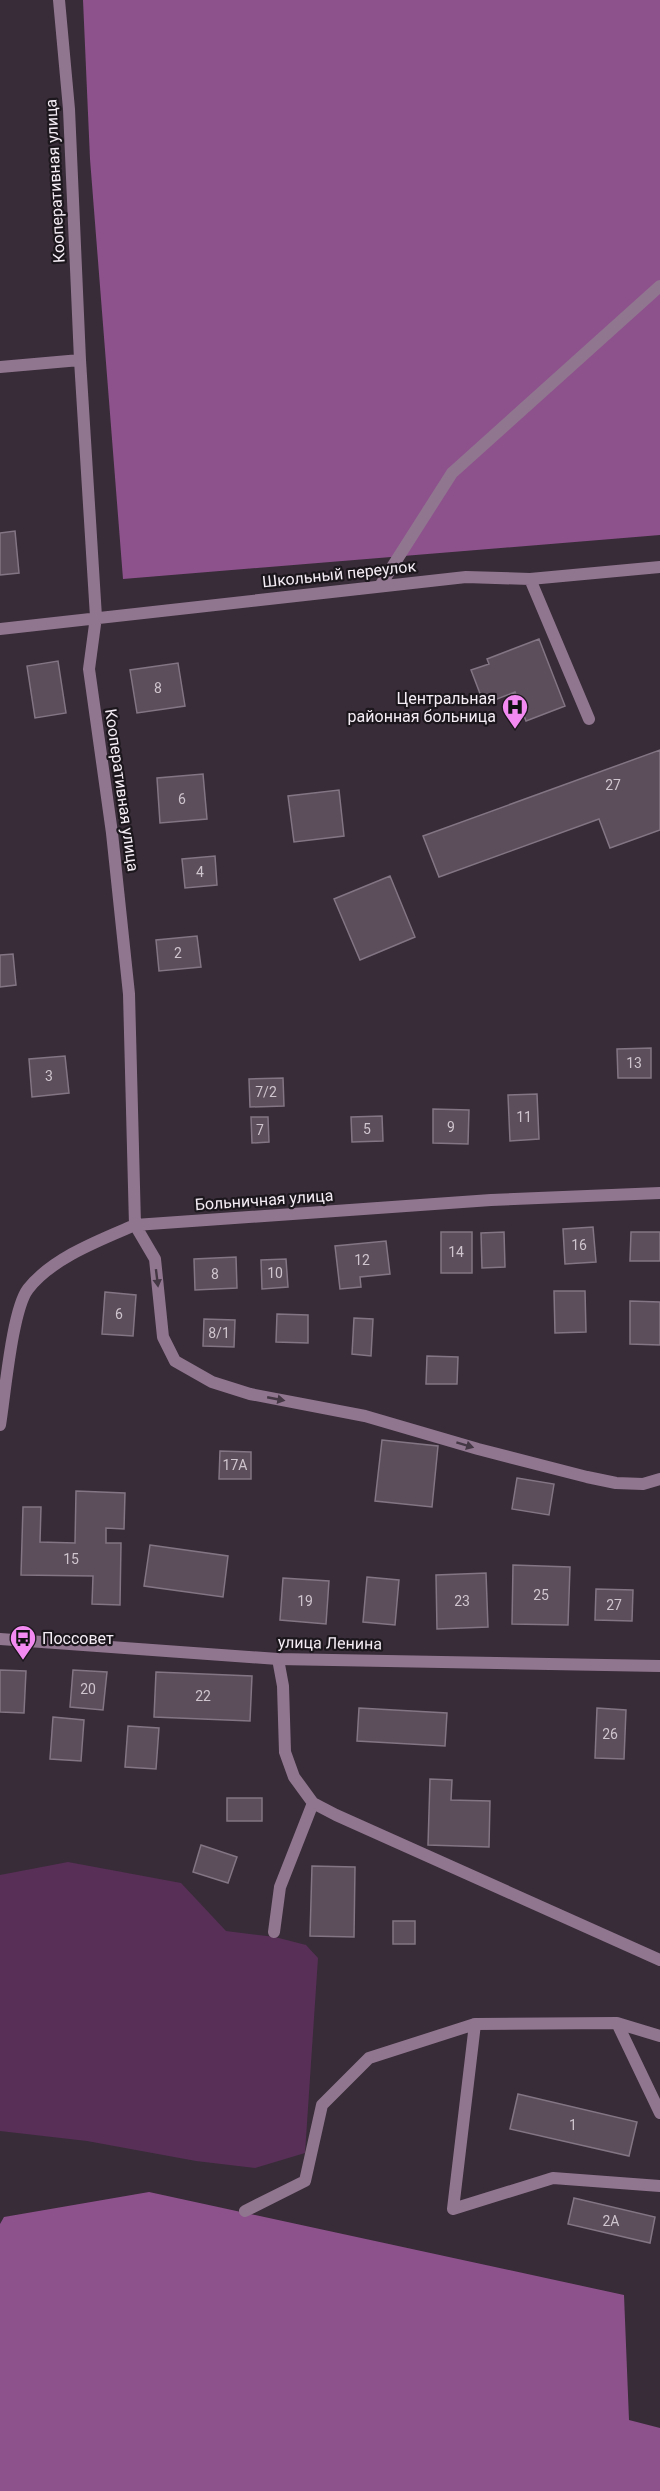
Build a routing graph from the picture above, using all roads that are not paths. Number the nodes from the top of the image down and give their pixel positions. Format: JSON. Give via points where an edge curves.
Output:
{"nodes":[{"id":1,"x":59,"y":0,"type":"edge"},
{"id":2,"x":660,"y":286,"type":"edge"},
{"id":3,"x":80,"y":360,"type":"junction"},
{"id":4,"x":0,"y":367,"type":"edge"},
{"id":5,"x":660,"y":567,"type":"edge"},
{"id":6,"x":530,"y":579,"type":"junction"},
{"id":7,"x":380,"y":586,"type":"junction"},
{"id":8,"x":96,"y":617,"type":"junction"},
{"id":9,"x":0,"y":629,"type":"edge"},
{"id":10,"x":590,"y":719,"type":"dead end"},
{"id":11,"x":660,"y":1193,"type":"edge"},
{"id":12,"x":135,"y":1225,"type":"junction"},
{"id":13,"x":0,"y":1425,"type":"edge"},
{"id":14,"x":660,"y":1479,"type":"edge"},
{"id":15,"x":0,"y":1639,"type":"edge"},
{"id":16,"x":278,"y":1659,"type":"junction"},
{"id":17,"x":660,"y":1666,"type":"edge"},
{"id":18,"x":313,"y":1803,"type":"junction"},
{"id":19,"x":274,"y":1932,"type":"dead end"},
{"id":20,"x":660,"y":1960,"type":"edge"},
{"id":21,"x":617,"y":2023,"type":"junction"},
{"id":22,"x":475,"y":2024,"type":"junction"},
{"id":23,"x":660,"y":2036,"type":"edge"},
{"id":24,"x":660,"y":2113,"type":"edge"},
{"id":25,"x":660,"y":2186,"type":"edge"},
{"id":26,"x":245,"y":2211,"type":"dead end"}],
"edges":[{"from":1,"to":3,"type":"street","name":"Кооперативная улица","via":[[69,109]]},
{"from":2,"to":7,"type":"street","via":[[452,472]]},
{"from":3,"to":4,"type":"street"},
{"from":3,"to":8,"type":"street","name":"Кооперативная улица"},
{"from":5,"to":6,"type":"street","name":"Школьный переулок"},
{"from":6,"to":7,"type":"street","name":"Школьный переулок","via":[[466,577]]},
{"from":6,"to":10,"type":"street"},
{"from":7,"to":8,"type":"street","name":"Школьный переулок"},
{"from":8,"to":9,"type":"street","name":"Школьный переулок"},
{"from":8,"to":12,"type":"street","name":"Кооперативная улица","via":[[89,669],[129,994]]},
{"from":11,"to":12,"type":"street","name":"Больничная улица","via":[[491,1200]]},
{"from":12,"to":13,"type":"street","name":"Больничная улица","via":[[86,1246],[40,1276],[27,1291],[18,1310]]},
{"from":12,"to":14,"type":"street","one_way":true,"via":[[155,1259],[163,1337],[176,1361],[212,1382],[250,1394],[365,1416],[587,1477],[643,1484]]},
{"from":15,"to":16,"type":"street","name":"улица Ленина"},
{"from":16,"to":17,"type":"street","name":"улица Ленина"},
{"from":16,"to":18,"type":"street","via":[[285,1752],[294,1777]]},
{"from":18,"to":19,"type":"street","via":[[280,1887]]},
{"from":18,"to":20,"type":"street"},
{"from":21,"to":22,"type":"street"},
{"from":21,"to":23,"type":"street"},
{"from":21,"to":24,"type":"street"},
{"from":22,"to":25,"type":"street","via":[[453,2209],[553,2178]]},
{"from":22,"to":26,"type":"street","via":[[369,2058],[322,2105],[305,2181]]}]}
